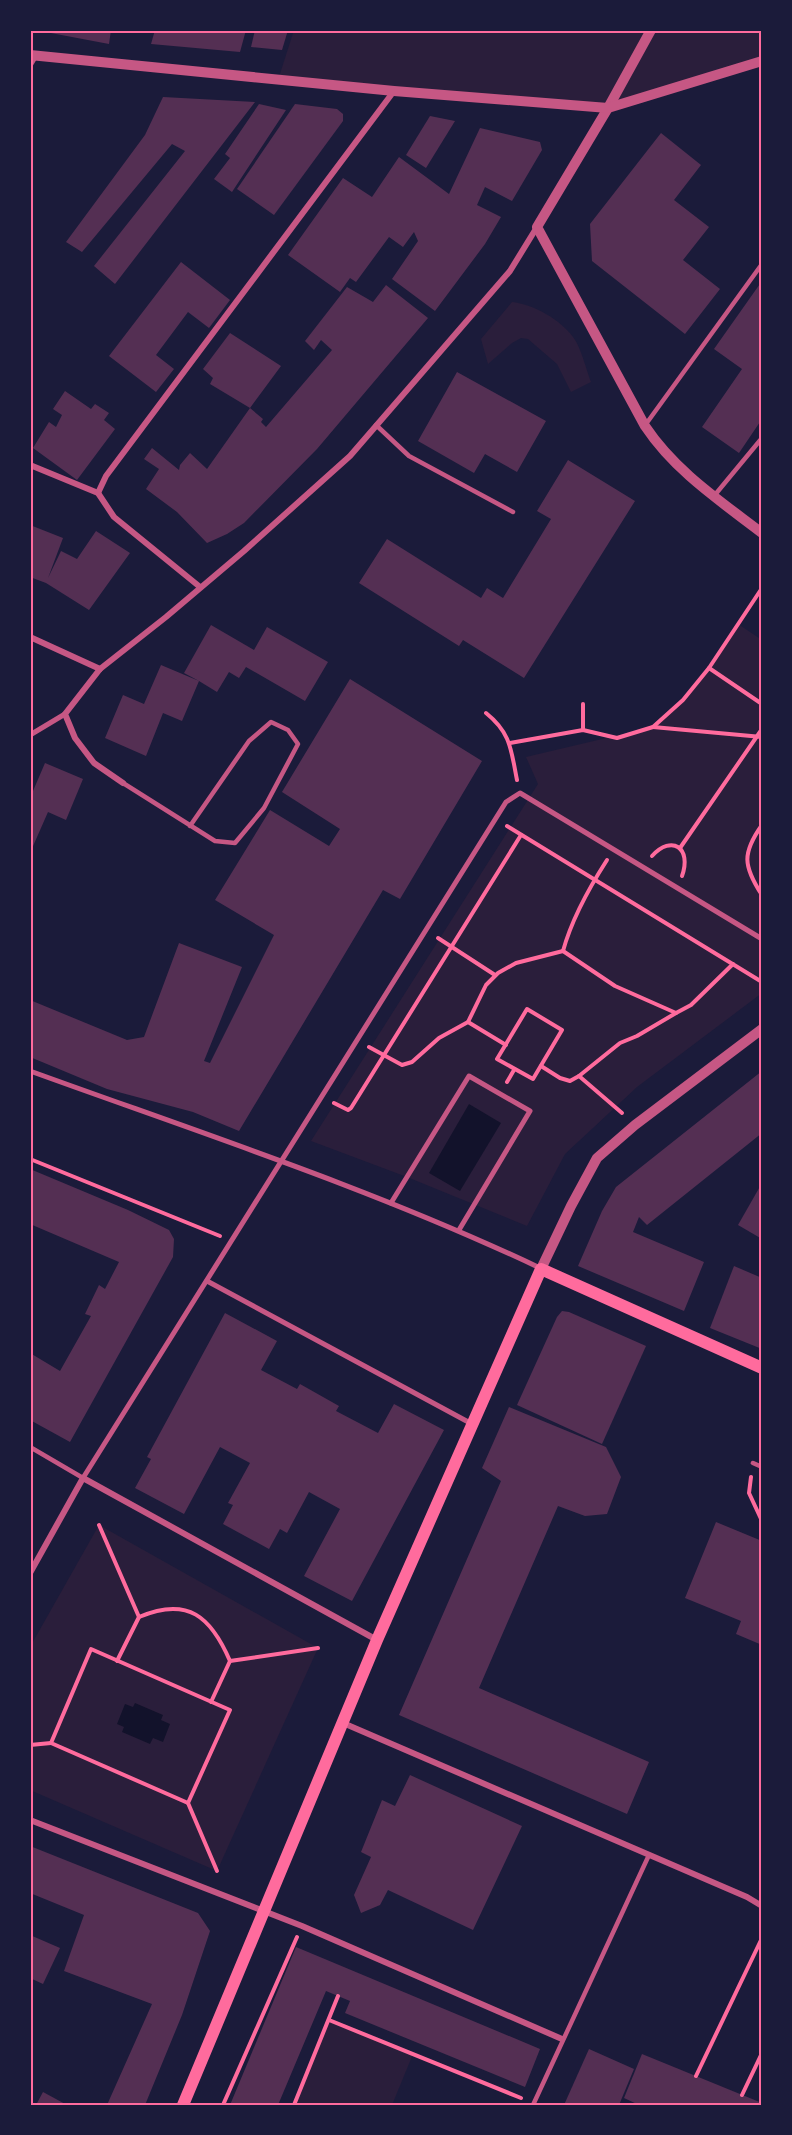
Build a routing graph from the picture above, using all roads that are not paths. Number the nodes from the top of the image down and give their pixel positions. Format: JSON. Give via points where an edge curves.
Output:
{"nodes":[{"id":1,"x":651,"y":30,"type":"edge"},
{"id":2,"x":32,"y":59,"type":"edge"},
{"id":3,"x":762,"y":61,"type":"edge"},
{"id":4,"x":394,"y":91,"type":"junction"},
{"id":5,"x":608,"y":108,"type":"junction"},
{"id":6,"x":537,"y":227,"type":"junction"},
{"id":7,"x":762,"y":264,"type":"edge"},
{"id":8,"x":376,"y":425,"type":"junction"},
{"id":9,"x":645,"y":426,"type":"junction"},
{"id":10,"x":762,"y":438,"type":"edge"},
{"id":11,"x":30,"y":465,"type":"edge"},
{"id":12,"x":98,"y":493,"type":"junction"},
{"id":13,"x":714,"y":496,"type":"junction"},
{"id":14,"x":513,"y":512,"type":"dead end"},
{"id":15,"x":762,"y":533,"type":"edge"},
{"id":16,"x":200,"y":587,"type":"junction"},
{"id":17,"x":30,"y":637,"type":"edge"},
{"id":18,"x":100,"y":669,"type":"junction"},
{"id":19,"x":65,"y":714,"type":"junction"},
{"id":20,"x":30,"y":735,"type":"edge"},
{"id":21,"x":123,"y":783,"type":"joint"},
{"id":22,"x":190,"y":826,"type":"junction"},
{"id":23,"x":762,"y":939,"type":"edge"},
{"id":24,"x":762,"y":1029,"type":"edge"},
{"id":25,"x":30,"y":1071,"type":"edge"},
{"id":26,"x":279,"y":1162,"type":"junction"},
{"id":27,"x":391,"y":1203,"type":"junction"},
{"id":28,"x":459,"y":1230,"type":"junction"},
{"id":29,"x":541,"y":1269,"type":"junction"},
{"id":30,"x":207,"y":1281,"type":"junction"},
{"id":31,"x":762,"y":1368,"type":"edge"},
{"id":32,"x":472,"y":1424,"type":"junction"},
{"id":33,"x":30,"y":1448,"type":"edge"},
{"id":34,"x":753,"y":1463,"type":"road end"},
{"id":35,"x":762,"y":1467,"type":"edge"},
{"id":36,"x":83,"y":1478,"type":"junction"},
{"id":37,"x":30,"y":1573,"type":"edge"},
{"id":38,"x":377,"y":1640,"type":"junction"},
{"id":39,"x":342,"y":1723,"type":"junction"},
{"id":40,"x":30,"y":1820,"type":"edge"},
{"id":41,"x":649,"y":1855,"type":"junction"},
{"id":42,"x":762,"y":1906,"type":"edge"},
{"id":43,"x":263,"y":1910,"type":"junction"},
{"id":44,"x":562,"y":2039,"type":"junction"},
{"id":45,"x":533,"y":2104,"type":"edge"},
{"id":46,"x":183,"y":2105,"type":"edge"}],
"edges":[{"from":1,"to":5,"type":"street"},
{"from":2,"to":4,"type":"street"},
{"from":3,"to":5,"type":"street"},
{"from":4,"to":5,"type":"street"},
{"from":4,"to":12,"type":"street","via":[[106,476]]},
{"from":5,"to":6,"type":"street"},
{"from":6,"to":8,"type":"street","via":[[510,271]]},
{"from":6,"to":9,"type":"street"},
{"from":7,"to":9,"type":"lane"},
{"from":8,"to":14,"type":"lane","via":[[409,456]]},
{"from":8,"to":16,"type":"street","via":[[350,456]]},
{"from":9,"to":13,"type":"street","via":[[670,459]]},
{"from":10,"to":13,"type":"lane"},
{"from":11,"to":12,"type":"street"},
{"from":12,"to":16,"type":"street","via":[[114,517]]},
{"from":13,"to":15,"type":"street"},
{"from":16,"to":18,"type":"street"},
{"from":17,"to":18,"type":"street"},
{"from":18,"to":19,"type":"street"},
{"from":19,"to":20,"type":"street"},
{"from":19,"to":21,"type":"street","via":[[75,738],[94,763]]},
{"from":21,"to":22,"type":"lane"},
{"from":22,"to":22,"type":"lane","via":[[214,841],[235,843],[264,808],[298,744],[288,730],[271,722],[249,741]]},
{"from":23,"to":26,"type":"street","via":[[520,793],[506,802]]},
{"from":24,"to":29,"type":"street","via":[[634,1125],[597,1158]]},
{"from":25,"to":26,"type":"street"},
{"from":26,"to":27,"type":"street"},
{"from":26,"to":30,"type":"street"},
{"from":27,"to":28,"type":"street"},
{"from":27,"to":28,"type":"street","via":[[469,1076],[530,1111]]},
{"from":28,"to":29,"type":"street"},
{"from":29,"to":31,"type":"main road"},
{"from":29,"to":32,"type":"main road"},
{"from":30,"to":32,"type":"street"},
{"from":30,"to":36,"type":"street"},
{"from":32,"to":38,"type":"main road"},
{"from":33,"to":36,"type":"lane"},
{"from":34,"to":35,"type":"lane"},
{"from":36,"to":37,"type":"street"},
{"from":36,"to":38,"type":"street"},
{"from":38,"to":39,"type":"main road"},
{"from":39,"to":41,"type":"street"},
{"from":39,"to":43,"type":"main road"},
{"from":40,"to":43,"type":"street"},
{"from":41,"to":42,"type":"street"},
{"from":41,"to":44,"type":"lane"},
{"from":43,"to":44,"type":"street"},
{"from":43,"to":46,"type":"main road"},
{"from":44,"to":45,"type":"lane"}]}
